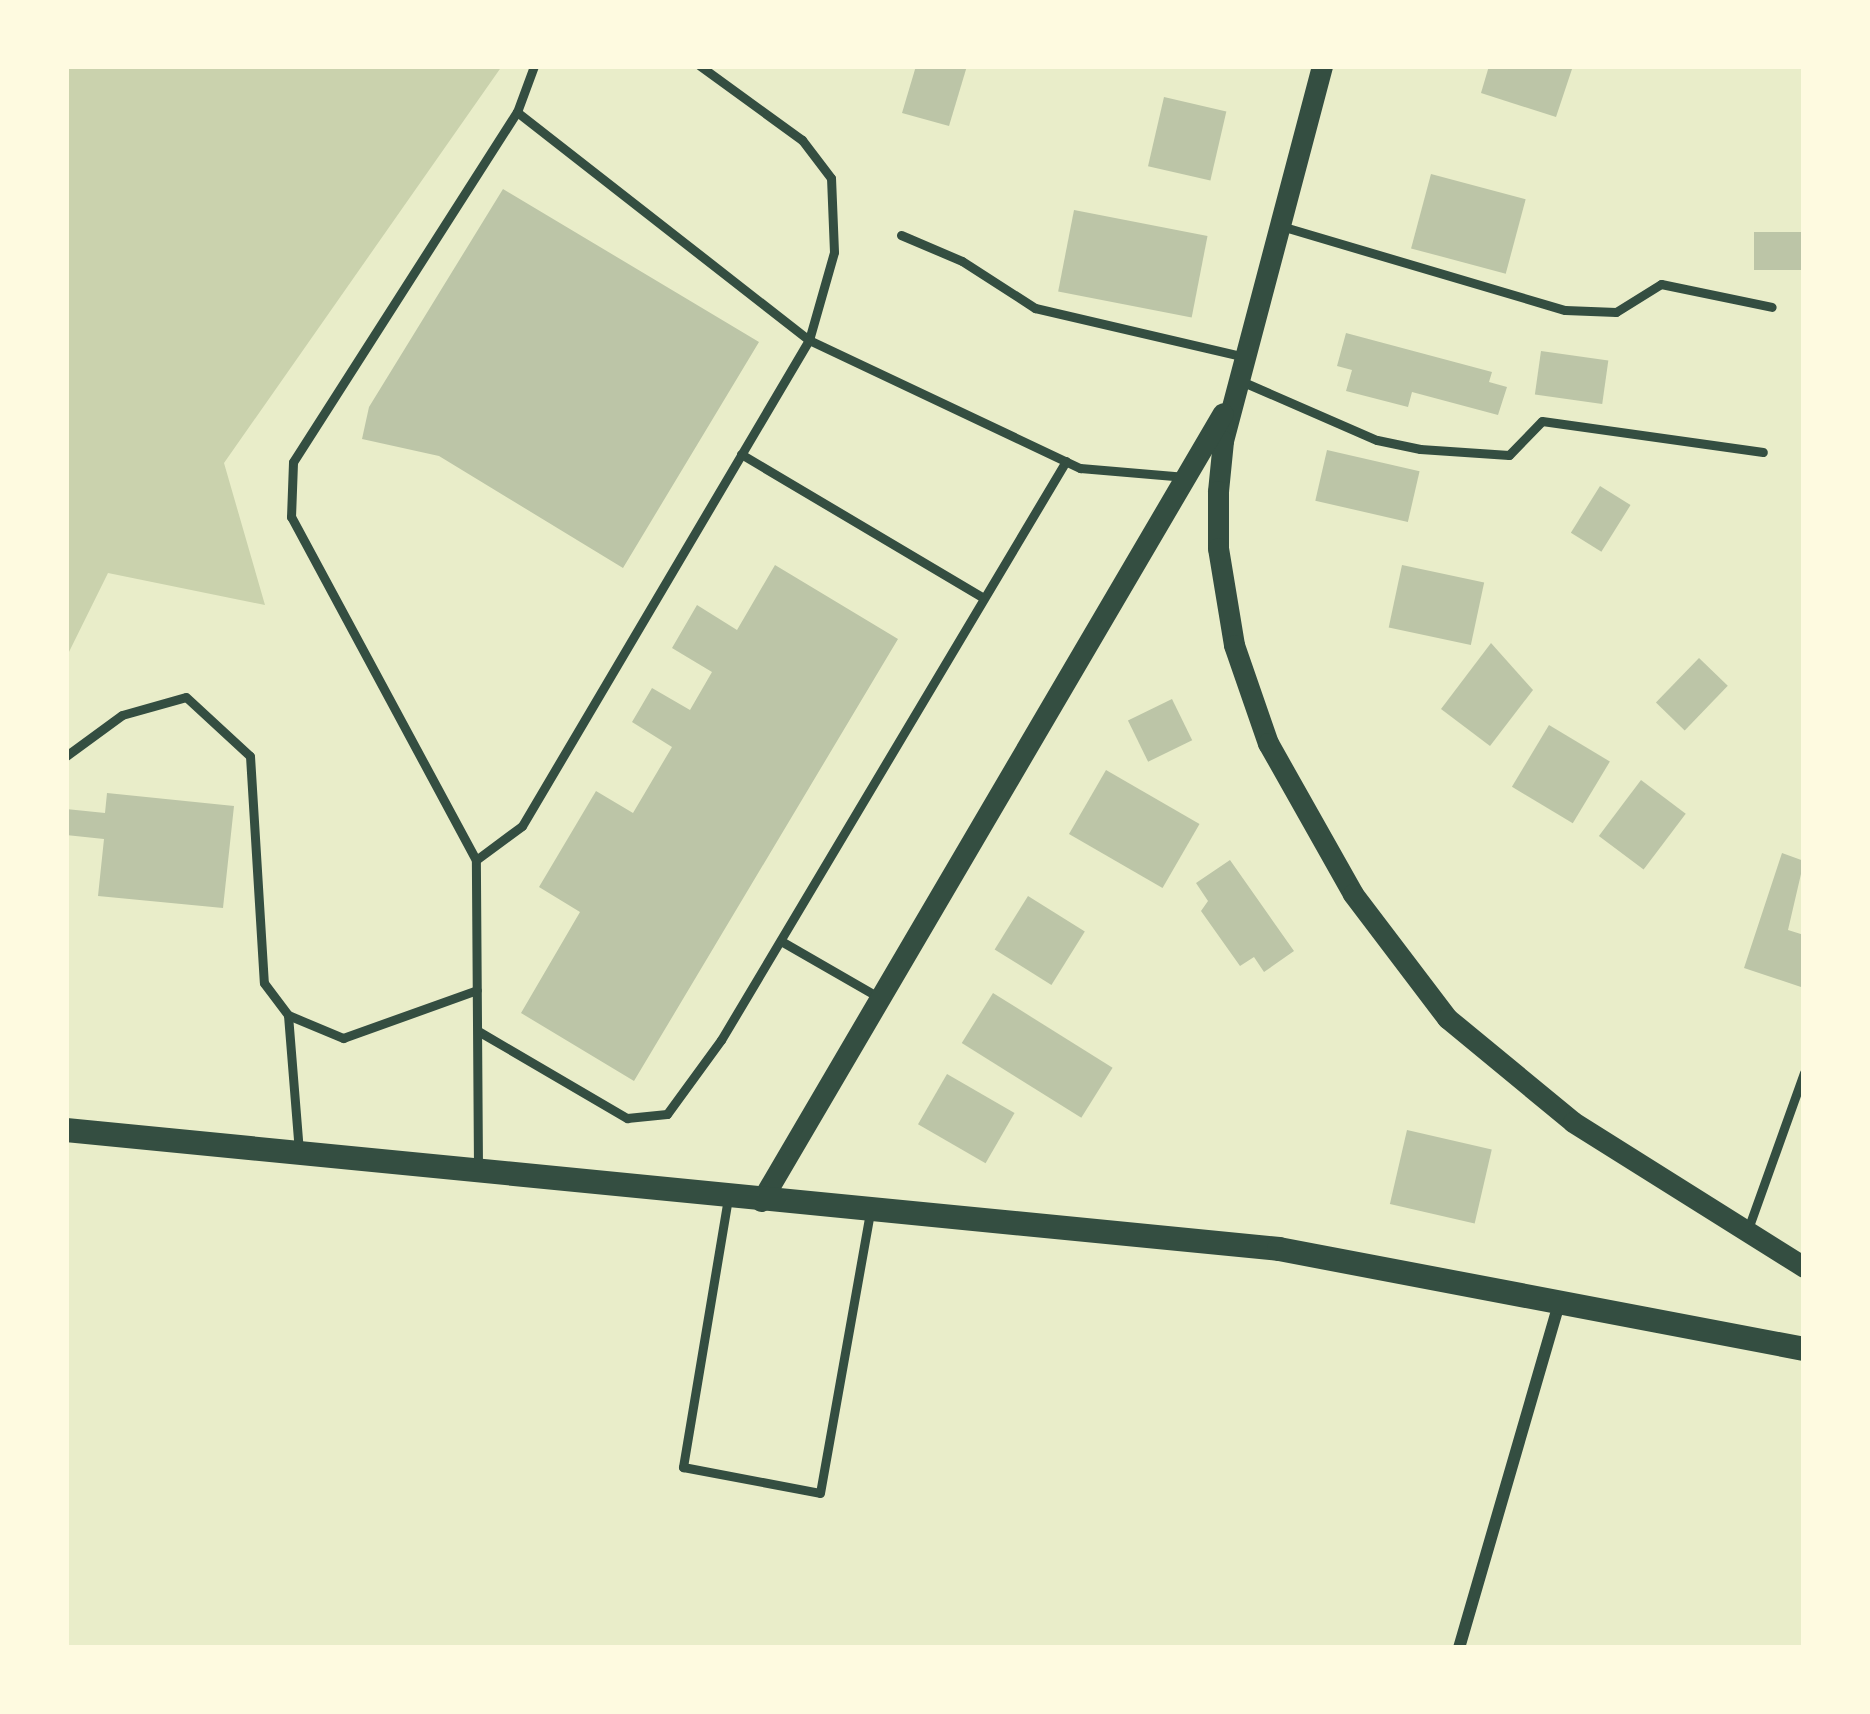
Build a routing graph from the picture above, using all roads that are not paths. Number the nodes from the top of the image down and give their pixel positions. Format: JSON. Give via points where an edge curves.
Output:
{"nodes":[{"id":1,"x":534,"y":66,"type":"edge"},
{"id":2,"x":700,"y":66,"type":"edge"},
{"id":3,"x":1322,"y":66,"type":"edge"},
{"id":4,"x":517,"y":112,"type":"junction"},
{"id":5,"x":1281,"y":226,"type":"junction"},
{"id":6,"x":901,"y":236,"type":"dead end"},
{"id":7,"x":1772,"y":307,"type":"dead end"},
{"id":8,"x":809,"y":340,"type":"junction"},
{"id":9,"x":1247,"y":357,"type":"junction"},
{"id":10,"x":1241,"y":381,"type":"junction"},
{"id":11,"x":1763,"y":452,"type":"dead end"},
{"id":12,"x":741,"y":454,"type":"junction"},
{"id":13,"x":1066,"y":461,"type":"junction"},
{"id":14,"x":1186,"y":477,"type":"junction"},
{"id":15,"x":984,"y":598,"type":"junction"},
{"id":16,"x":66,"y":756,"type":"edge"},
{"id":17,"x":476,"y":860,"type":"junction"},
{"id":18,"x":781,"y":941,"type":"junction"},
{"id":19,"x":477,"y":990,"type":"junction"},
{"id":20,"x":880,"y":999,"type":"junction"},
{"id":21,"x":288,"y":1015,"type":"junction"},
{"id":22,"x":477,"y":1030,"type":"junction"},
{"id":23,"x":1804,"y":1073,"type":"edge"},
{"id":24,"x":66,"y":1130,"type":"edge"},
{"id":25,"x":299,"y":1151,"type":"junction"},
{"id":26,"x":478,"y":1175,"type":"junction"},
{"id":27,"x":728,"y":1198,"type":"junction"},
{"id":28,"x":760,"y":1201,"type":"junction"},
{"id":29,"x":870,"y":1211,"type":"junction"},
{"id":30,"x":1746,"y":1234,"type":"junction"},
{"id":31,"x":1804,"y":1268,"type":"edge"},
{"id":32,"x":1559,"y":1302,"type":"junction"},
{"id":33,"x":1804,"y":1349,"type":"edge"},
{"id":34,"x":1459,"y":1648,"type":"edge"}],
"edges":[{"from":1,"to":4,"type":"lane"},
{"from":2,"to":8,"type":"lane","via":[[802,140],[831,178],[834,251]]},
{"from":3,"to":5,"type":"street"},
{"from":4,"to":8,"type":"lane"},
{"from":4,"to":17,"type":"lane","via":[[293,462],[291,518]]},
{"from":5,"to":7,"type":"lane","via":[[1565,310],[1616,312],[1661,284]]},
{"from":5,"to":9,"type":"street"},
{"from":6,"to":9,"type":"lane","via":[[962,261],[1035,308]]},
{"from":8,"to":12,"type":"lane"},
{"from":8,"to":13,"type":"lane"},
{"from":9,"to":10,"type":"street"},
{"from":10,"to":11,"type":"lane","via":[[1377,440],[1420,449],[1509,455],[1542,421]]},
{"from":10,"to":14,"type":"street"},
{"from":10,"to":30,"type":"street","via":[[1223,441],[1218,548],[1238,662],[1307,821],[1448,1018],[1574,1122]]},
{"from":12,"to":15,"type":"lane"},
{"from":12,"to":17,"type":"lane","via":[[522,826]]},
{"from":13,"to":14,"type":"lane"},
{"from":13,"to":15,"type":"lane"},
{"from":14,"to":20,"type":"street"},
{"from":15,"to":18,"type":"lane"},
{"from":16,"to":21,"type":"lane","via":[[122,715],[185,697],[250,756],[264,983]]},
{"from":17,"to":19,"type":"lane"},
{"from":18,"to":20,"type":"lane"},
{"from":18,"to":22,"type":"lane","via":[[667,1114],[627,1118]]},
{"from":19,"to":21,"type":"lane","via":[[344,1038]]},
{"from":19,"to":22,"type":"lane"},
{"from":20,"to":28,"type":"street"},
{"from":21,"to":25,"type":"lane"},
{"from":22,"to":26,"type":"lane"},
{"from":23,"to":30,"type":"lane"},
{"from":24,"to":25,"type":"main road"},
{"from":25,"to":26,"type":"main road"},
{"from":26,"to":27,"type":"main road"},
{"from":27,"to":28,"type":"main road"},
{"from":27,"to":29,"type":"lane","via":[[683,1467],[820,1493]]},
{"from":28,"to":29,"type":"main road"},
{"from":29,"to":32,"type":"main road","via":[[1279,1249]]},
{"from":30,"to":31,"type":"street"},
{"from":32,"to":33,"type":"main road"},
{"from":32,"to":34,"type":"street"}]}
